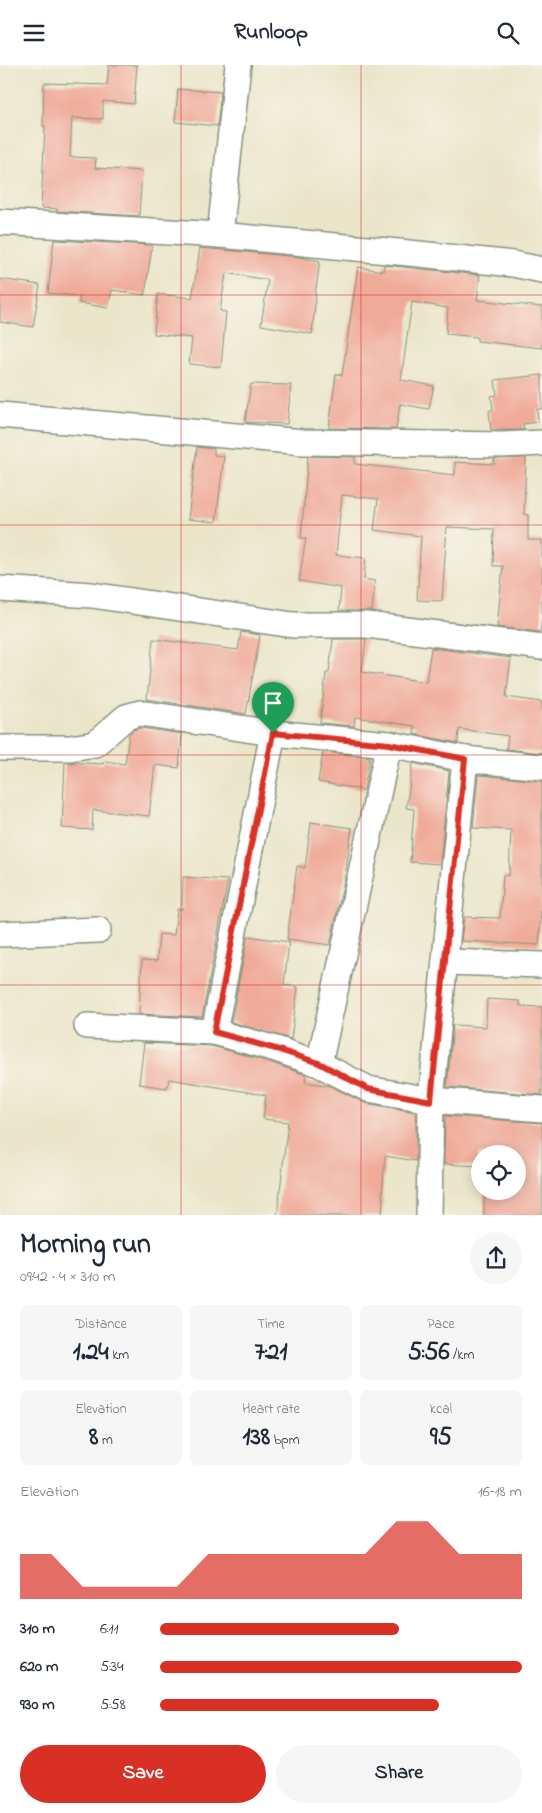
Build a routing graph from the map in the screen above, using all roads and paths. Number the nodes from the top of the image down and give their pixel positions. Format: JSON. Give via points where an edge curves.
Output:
{"nodes":[{"id":1,"x":238,"y":65,"type":"edge"},
{"id":2,"x":0,"y":221,"type":"edge"},
{"id":3,"x":220,"y":235,"type":"junction"},
{"id":4,"x":542,"y":270,"type":"edge"},
{"id":5,"x":0,"y":415,"type":"edge"},
{"id":6,"x":542,"y":443,"type":"edge"},
{"id":7,"x":0,"y":589,"type":"edge"},
{"id":8,"x":542,"y":647,"type":"edge"},
{"id":9,"x":273,"y":733,"type":"junction"},
{"id":10,"x":389,"y":744,"type":"junction"},
{"id":11,"x":0,"y":749,"type":"edge"},
{"id":12,"x":465,"y":759,"type":"junction"},
{"id":13,"x":542,"y":767,"type":"edge"},
{"id":14,"x":98,"y":930,"type":"dead end"},
{"id":15,"x":0,"y":934,"type":"edge"},
{"id":16,"x":445,"y":961,"type":"junction"},
{"id":17,"x":542,"y":965,"type":"edge"},
{"id":18,"x":87,"y":1026,"type":"dead end"},
{"id":19,"x":214,"y":1032,"type":"junction"},
{"id":20,"x":319,"y":1063,"type":"junction"},
{"id":21,"x":431,"y":1101,"type":"junction"},
{"id":22,"x":542,"y":1109,"type":"edge"},
{"id":23,"x":429,"y":1215,"type":"edge"}],
"edges":[{"from":1,"to":3,"type":"street"},
{"from":2,"to":3,"type":"street"},
{"from":3,"to":4,"type":"street","via":[[513,264]]},
{"from":5,"to":6,"type":"street","via":[[303,442]]},
{"from":7,"to":8,"type":"street","via":[[92,595],[293,625],[367,625]]},
{"from":9,"to":10,"type":"street"},
{"from":9,"to":11,"type":"street","via":[[140,713],[126,717],[95,743],[70,748]]},
{"from":9,"to":19,"type":"street"},
{"from":10,"to":12,"type":"street"},
{"from":10,"to":20,"type":"street"},
{"from":12,"to":13,"type":"street"},
{"from":12,"to":16,"type":"street"},
{"from":14,"to":15,"type":"street"},
{"from":16,"to":17,"type":"street"},
{"from":16,"to":21,"type":"street"},
{"from":18,"to":19,"type":"street"},
{"from":19,"to":20,"type":"street"},
{"from":20,"to":21,"type":"street","via":[[368,1089]]},
{"from":21,"to":22,"type":"street"},
{"from":21,"to":23,"type":"street"}]}
